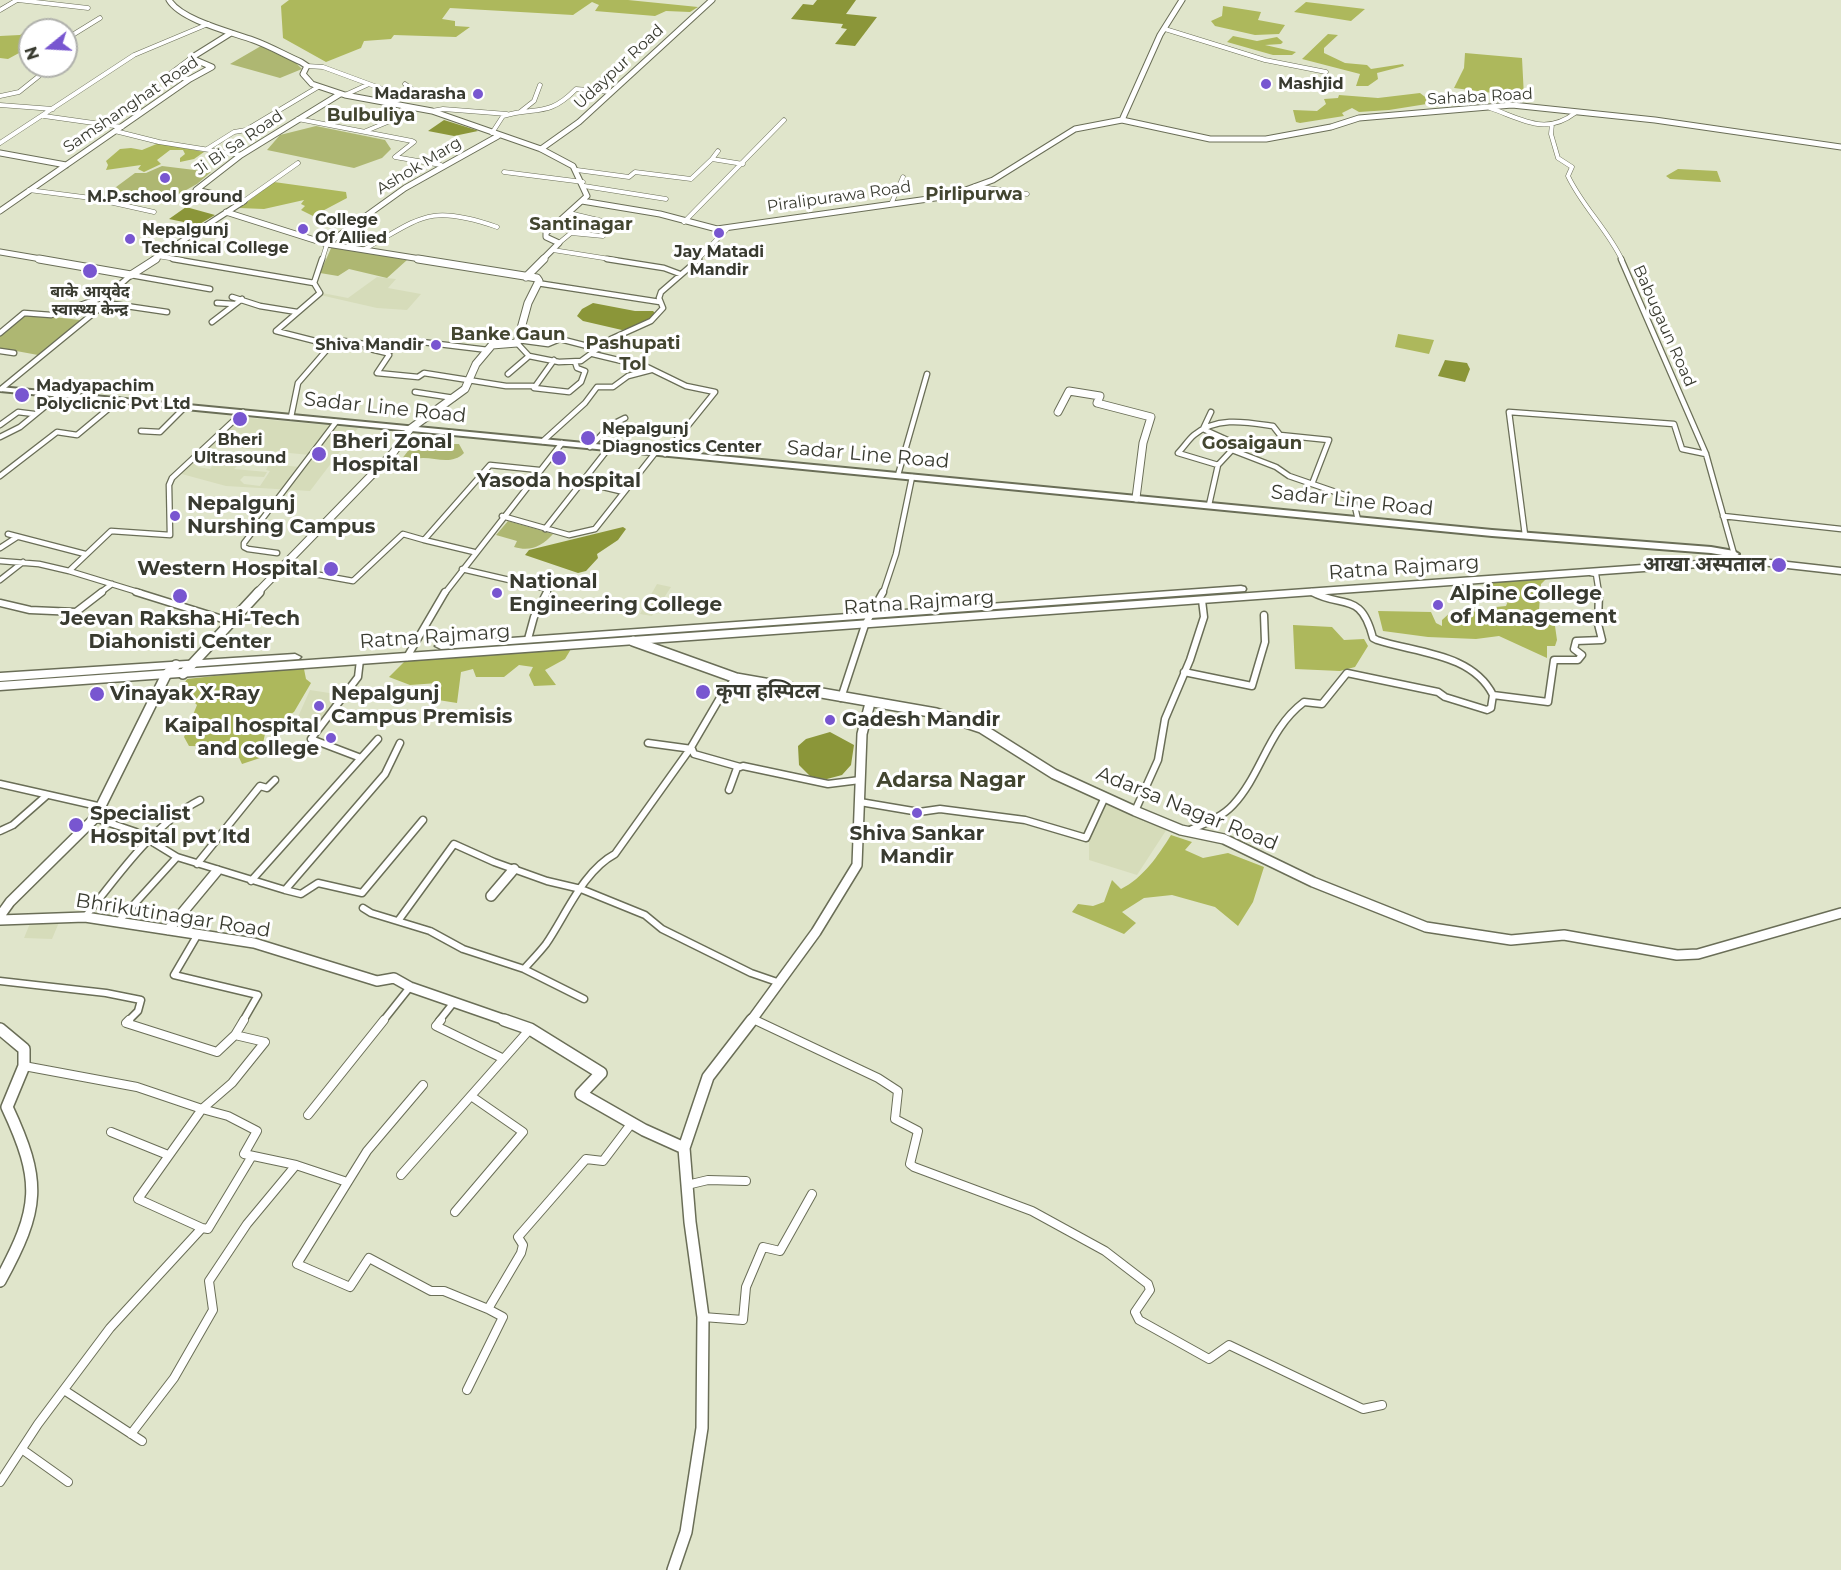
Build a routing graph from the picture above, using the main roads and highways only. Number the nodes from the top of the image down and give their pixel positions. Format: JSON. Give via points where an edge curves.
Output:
{"nodes":[{"id":1,"x":0,"y":389,"type":"edge"},
{"id":2,"x":1734,"y":554,"type":"junction"},
{"id":3,"x":1841,"y":563,"type":"edge"},
{"id":4,"x":1841,"y":571,"type":"edge"},
{"id":5,"x":869,"y":620,"type":"junction"},
{"id":6,"x":409,"y":653,"type":"junction"},
{"id":7,"x":180,"y":669,"type":"junction"},
{"id":8,"x":0,"y":677,"type":"edge"},
{"id":9,"x":0,"y":686,"type":"edge"}],
"edges":[{"from":1,"to":2,"type":"main road","name":"Sadar Line Road"},
{"from":2,"to":3,"type":"highway","name":"Ratna Rajmarg"},
{"from":2,"to":5,"type":"highway","name":"Ratna Rajmarg"},
{"from":4,"to":5,"type":"highway","name":"Ratna Rajmarg","via":[[1743,562]]},
{"from":5,"to":6,"type":"highway","name":"Ratna Rajmarg","via":[[633,641]]},
{"from":5,"to":6,"type":"highway","name":"Ratna Rajmarg","via":[[528,639]]},
{"from":6,"to":7,"type":"highway","name":"Ratna Rajmarg","via":[[360,660]]},
{"from":6,"to":7,"type":"highway","name":"Ratna Rajmarg","via":[[195,664]]},
{"from":7,"to":8,"type":"highway","name":"Ratna Rajmarg"},
{"from":7,"to":9,"type":"highway","name":"Ratna Rajmarg","via":[[166,675]]}]}
